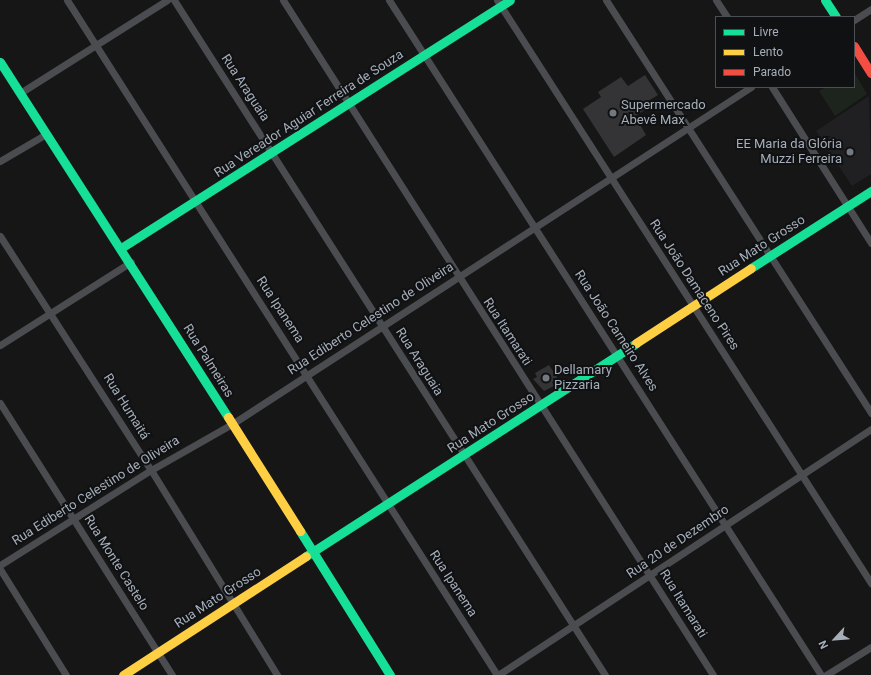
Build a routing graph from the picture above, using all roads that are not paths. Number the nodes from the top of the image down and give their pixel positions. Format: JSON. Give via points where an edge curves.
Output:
{"nodes":[{"id":1,"x":67,"y":0,"type":"edge"},
{"id":2,"x":167,"y":0,"type":"edge"},
{"id":3,"x":174,"y":0,"type":"edge"},
{"id":4,"x":283,"y":0,"type":"edge"},
{"id":5,"x":389,"y":0,"type":"edge"},
{"id":6,"x":510,"y":0,"type":"edge"},
{"id":7,"x":606,"y":0,"type":"edge"},
{"id":8,"x":716,"y":0,"type":"edge"},
{"id":9,"x":825,"y":0,"type":"edge"},
{"id":10,"x":499,"y":3,"type":"edge"},
{"id":11,"x":871,"y":9,"type":"edge"},
{"id":12,"x":726,"y":16,"type":"edge"},
{"id":13,"x":835,"y":16,"type":"edge"},
{"id":14,"x":855,"y":19,"type":"edge"},
{"id":15,"x":95,"y":45,"type":"junction"},
{"id":16,"x":855,"y":48,"type":"edge"},
{"id":17,"x":425,"y":55,"type":"junction"},
{"id":18,"x":0,"y":62,"type":"edge"},
{"id":19,"x":871,"y":73,"type":"edge"},
{"id":20,"x":749,"y":88,"type":"edge"},
{"id":21,"x":773,"y":88,"type":"edge"},
{"id":22,"x":20,"y":93,"type":"junction"},
{"id":23,"x":349,"y":104,"type":"junction"},
{"id":24,"x":688,"y":128,"type":"junction"},
{"id":25,"x":46,"y":134,"type":"junction"},
{"id":26,"x":272,"y":153,"type":"junction"},
{"id":27,"x":0,"y":161,"type":"edge"},
{"id":28,"x":611,"y":178,"type":"junction"},
{"id":29,"x":871,"y":191,"type":"edge"},
{"id":30,"x":196,"y":202,"type":"junction"},
{"id":31,"x":847,"y":206,"type":"junction"},
{"id":32,"x":534,"y":227,"type":"junction"},
{"id":33,"x":0,"y":236,"type":"edge"},
{"id":34,"x":871,"y":243,"type":"edge"},
{"id":35,"x":121,"y":248,"type":"junction"},
{"id":36,"x":770,"y":256,"type":"junction"},
{"id":37,"x":131,"y":262,"type":"junction"},
{"id":38,"x":458,"y":277,"type":"junction"},
{"id":39,"x":693,"y":305,"type":"junction"},
{"id":40,"x":52,"y":313,"type":"junction"},
{"id":41,"x":382,"y":326,"type":"junction"},
{"id":42,"x":0,"y":344,"type":"edge"},
{"id":43,"x":617,"y":354,"type":"junction"},
{"id":44,"x":307,"y":375,"type":"junction"},
{"id":45,"x":0,"y":403,"type":"edge"},
{"id":46,"x":540,"y":406,"type":"junction"},
{"id":47,"x":871,"y":413,"type":"edge"},
{"id":48,"x":232,"y":424,"type":"junction"},
{"id":49,"x":871,"y":429,"type":"edge"},
{"id":50,"x":464,"y":457,"type":"junction"},
{"id":51,"x":151,"y":470,"type":"junction"},
{"id":52,"x":801,"y":474,"type":"junction"},
{"id":53,"x":389,"y":505,"type":"junction"},
{"id":54,"x":73,"y":518,"type":"junction"},
{"id":55,"x":726,"y":524,"type":"junction"},
{"id":56,"x":313,"y":554,"type":"junction"},
{"id":57,"x":0,"y":566,"type":"edge"},
{"id":58,"x":0,"y":569,"type":"edge"},
{"id":59,"x":651,"y":576,"type":"junction"},
{"id":60,"x":871,"y":583,"type":"edge"},
{"id":61,"x":232,"y":604,"type":"junction"},
{"id":62,"x":574,"y":626,"type":"junction"},
{"id":63,"x":871,"y":647,"type":"edge"},
{"id":64,"x":158,"y":653,"type":"junction"},
{"id":65,"x":66,"y":675,"type":"edge"},
{"id":66,"x":124,"y":675,"type":"edge"},
{"id":67,"x":172,"y":675,"type":"edge"},
{"id":68,"x":278,"y":675,"type":"edge"},
{"id":69,"x":390,"y":675,"type":"edge"},
{"id":70,"x":497,"y":675,"type":"edge"},
{"id":71,"x":604,"y":675,"type":"edge"},
{"id":72,"x":713,"y":675,"type":"edge"},
{"id":73,"x":821,"y":675,"type":"edge"},
{"id":74,"x":826,"y":675,"type":"edge"}],
"edges":[{"from":1,"to":15,"type":"street","name":"Rua Ipanema"},
{"from":2,"to":15,"type":"street"},
{"from":3,"to":26,"type":"street","name":"Rua Araguaia"},
{"from":4,"to":23,"type":"street","name":"Rua Itamarati"},
{"from":5,"to":17,"type":"street","name":"Rua João Carneiro Alves"},
{"from":6,"to":10,"type":"street","name":"Rua Vereador Aguiar Ferreira de Souza"},
{"from":7,"to":24,"type":"street"},
{"from":8,"to":12,"type":"street"},
{"from":9,"to":13,"type":"street"},
{"from":10,"to":17,"type":"street","name":"Rua Vereador Aguiar Ferreira de Souza"},
{"from":10,"to":28,"type":"street","name":"Rua João Damaceno Pires"},
{"from":11,"to":14,"type":"street"},
{"from":15,"to":22,"type":"street"},
{"from":15,"to":30,"type":"street","name":"Rua Ipanema"},
{"from":16,"to":19,"type":"street"},
{"from":17,"to":23,"type":"street","name":"Rua Vereador Aguiar Ferreira de Souza"},
{"from":17,"to":32,"type":"street","name":"Rua João Carneiro Alves"},
{"from":18,"to":22,"type":"street","name":"Rua Palmeiras"},
{"from":20,"to":24,"type":"street","name":"Rua Ediberto Celestino de Oliveira"},
{"from":21,"to":31,"type":"street"},
{"from":22,"to":25,"type":"street","name":"Rua Palmeiras"},
{"from":23,"to":26,"type":"street","name":"Rua Vereador Aguiar Ferreira de Souza"},
{"from":23,"to":38,"type":"street","name":"Rua Itamarati"},
{"from":24,"to":28,"type":"street","name":"Rua Ediberto Celestino de Oliveira"},
{"from":24,"to":36,"type":"street"},
{"from":25,"to":27,"type":"street"},
{"from":25,"to":35,"type":"street","name":"Rua Palmeiras"},
{"from":26,"to":30,"type":"street","name":"Rua Vereador Aguiar Ferreira de Souza"},
{"from":26,"to":41,"type":"street","name":"Rua Araguaia"},
{"from":28,"to":32,"type":"street","name":"Rua Ediberto Celestino de Oliveira"},
{"from":28,"to":39,"type":"street","name":"Rua João Damaceno Pires"},
{"from":29,"to":31,"type":"street","name":"Rua Mato Grosso"},
{"from":30,"to":35,"type":"street","name":"Rua Vereador Aguiar Ferreira de Souza"},
{"from":30,"to":44,"type":"street","name":"Rua Ipanema"},
{"from":31,"to":34,"type":"street"},
{"from":31,"to":36,"type":"street","name":"Rua Mato Grosso"},
{"from":32,"to":38,"type":"street","name":"Rua Ediberto Celestino de Oliveira"},
{"from":32,"to":43,"type":"street","name":"Rua João Carneiro Alves"},
{"from":33,"to":40,"type":"street","name":"Rua Humaitá"},
{"from":35,"to":37,"type":"street","name":"Rua Palmeiras"},
{"from":36,"to":39,"type":"street","name":"Rua Mato Grosso"},
{"from":36,"to":47,"type":"street"},
{"from":37,"to":40,"type":"street"},
{"from":37,"to":48,"type":"street","name":"Rua Palmeiras"},
{"from":38,"to":41,"type":"street","name":"Rua Ediberto Celestino de Oliveira"},
{"from":38,"to":46,"type":"street","name":"Rua Itamarati"},
{"from":39,"to":43,"type":"street","name":"Rua Mato Grosso"},
{"from":39,"to":52,"type":"street","name":"Rua João Damaceno Pires"},
{"from":40,"to":42,"type":"street"},
{"from":40,"to":51,"type":"street","name":"Rua Humaitá"},
{"from":41,"to":44,"type":"street","name":"Rua Ediberto Celestino de Oliveira"},
{"from":41,"to":50,"type":"street","name":"Rua Araguaia"},
{"from":43,"to":46,"type":"street","name":"Rua Mato Grosso"},
{"from":43,"to":55,"type":"street","name":"Rua João Carneiro Alves"},
{"from":44,"to":48,"type":"street","name":"Rua Ediberto Celestino de Oliveira"},
{"from":44,"to":53,"type":"street","name":"Rua Ipanema"},
{"from":45,"to":54,"type":"street","name":"Rua Monte Castelo"},
{"from":46,"to":50,"type":"street","name":"Rua Mato Grosso"},
{"from":46,"to":59,"type":"street","name":"Rua Itamarati"},
{"from":48,"to":51,"type":"street","name":"Rua Ediberto Celestino de Oliveira"},
{"from":48,"to":56,"type":"street","name":"Rua Palmeiras"},
{"from":49,"to":52,"type":"street","name":"Rua 20 de Dezembro"},
{"from":50,"to":53,"type":"street","name":"Rua Mato Grosso"},
{"from":50,"to":62,"type":"street","name":"Rua Araguaia"},
{"from":51,"to":54,"type":"street","name":"Rua Ediberto Celestino de Oliveira"},
{"from":51,"to":61,"type":"street","name":"Rua Humaitá"},
{"from":52,"to":55,"type":"street","name":"Rua 20 de Dezembro"},
{"from":52,"to":60,"type":"street","name":"Rua João Damaceno Pires"},
{"from":53,"to":56,"type":"street","name":"Rua Mato Grosso"},
{"from":53,"to":70,"type":"street","name":"Rua Ipanema"},
{"from":54,"to":57,"type":"street","name":"Rua Ediberto Celestino de Oliveira"},
{"from":54,"to":64,"type":"street","name":"Rua Monte Castelo"},
{"from":55,"to":59,"type":"street","name":"Rua 20 de Dezembro"},
{"from":55,"to":73,"type":"street","name":"Rua João Carneiro Alves"},
{"from":56,"to":61,"type":"street","name":"Rua Mato Grosso"},
{"from":56,"to":69,"type":"street","name":"Rua Palmeiras"},
{"from":58,"to":65,"type":"street"},
{"from":59,"to":62,"type":"street","name":"Rua 20 de Dezembro"},
{"from":59,"to":72,"type":"street","name":"Rua Itamarati"},
{"from":61,"to":64,"type":"street","name":"Rua Mato Grosso"},
{"from":61,"to":68,"type":"street","name":"Rua Humaitá"},
{"from":62,"to":70,"type":"street","name":"Rua 20 de Dezembro"},
{"from":62,"to":71,"type":"street","name":"Rua Araguaia"},
{"from":63,"to":74,"type":"street"},
{"from":64,"to":66,"type":"street","name":"Rua Mato Grosso"},
{"from":64,"to":67,"type":"street","name":"Rua Monte Castelo"}]}
